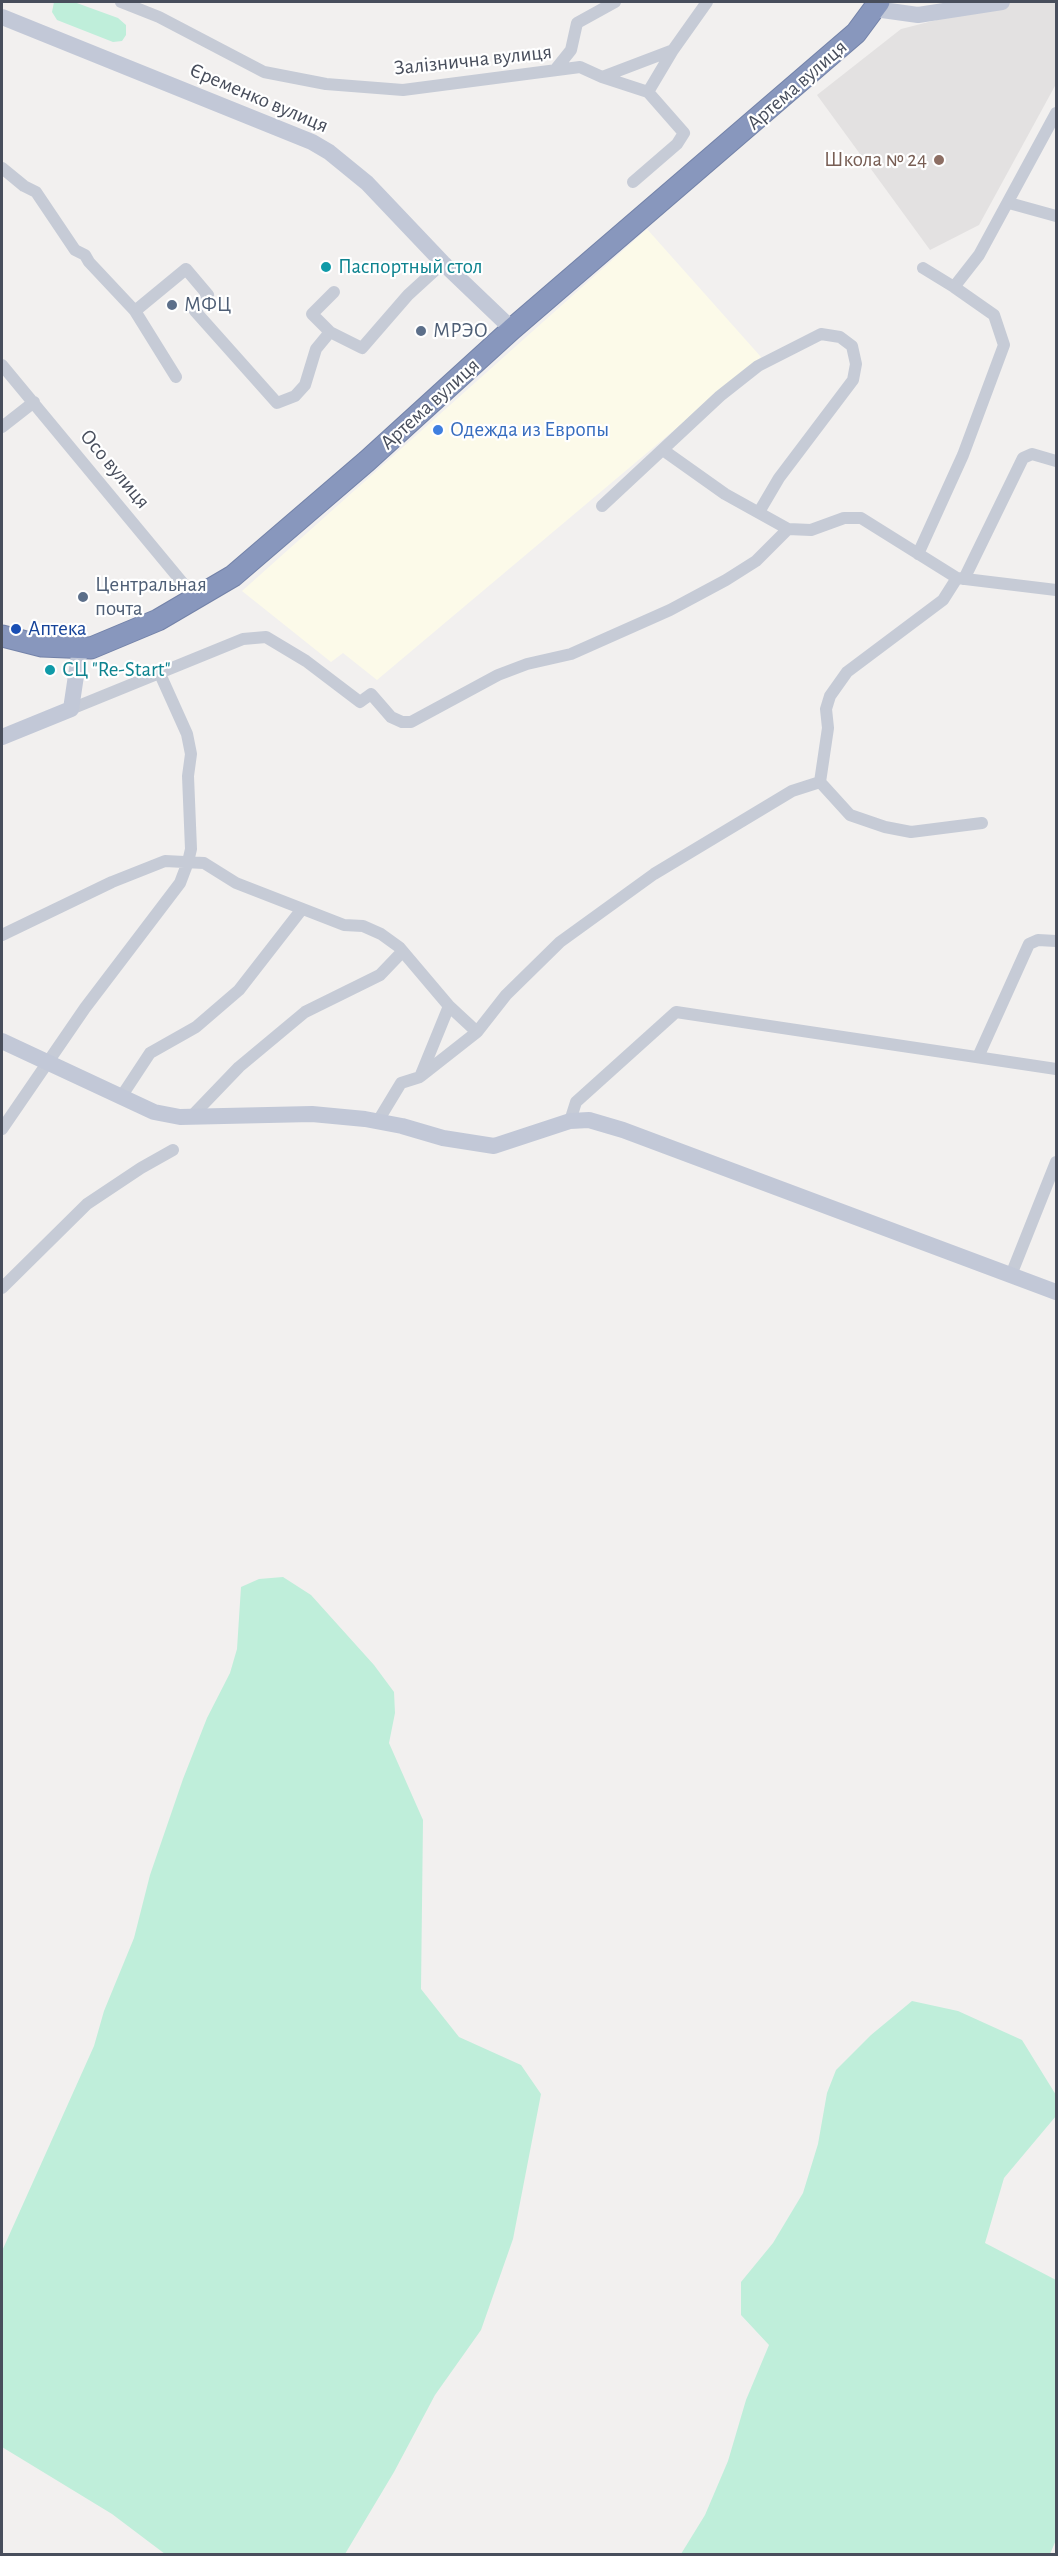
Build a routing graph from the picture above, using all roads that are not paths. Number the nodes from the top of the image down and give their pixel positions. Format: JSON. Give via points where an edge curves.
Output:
{"nodes":[{"id":1,"x":121,"y":2,"type":"edge"},
{"id":2,"x":615,"y":2,"type":"edge"},
{"id":3,"x":707,"y":2,"type":"edge"},
{"id":4,"x":1002,"y":2,"type":"edge"},
{"id":5,"x":877,"y":5,"type":"edge"},
{"id":6,"x":2,"y":17,"type":"edge"},
{"id":7,"x":673,"y":50,"type":"junction"},
{"id":8,"x":555,"y":70,"type":"junction"},
{"id":9,"x":602,"y":77,"type":"junction"},
{"id":10,"x":648,"y":92,"type":"junction"},
{"id":11,"x":1056,"y":113,"type":"edge"},
{"id":12,"x":2,"y":168,"type":"edge"},
{"id":13,"x":633,"y":182,"type":"dead end"},
{"id":14,"x":1009,"y":202,"type":"junction"},
{"id":15,"x":1056,"y":216,"type":"edge"},
{"id":16,"x":443,"y":263,"type":"junction"},
{"id":17,"x":923,"y":268,"type":"dead end"},
{"id":18,"x":954,"y":287,"type":"junction"},
{"id":19,"x":334,"y":292,"type":"dead end"},
{"id":20,"x":135,"y":310,"type":"junction"},
{"id":21,"x":512,"y":329,"type":"junction"},
{"id":22,"x":330,"y":332,"type":"junction"},
{"id":23,"x":2,"y":365,"type":"edge"},
{"id":24,"x":176,"y":377,"type":"dead end"},
{"id":25,"x":34,"y":402,"type":"junction"},
{"id":26,"x":2,"y":427,"type":"edge"},
{"id":27,"x":663,"y":450,"type":"junction"},
{"id":28,"x":1056,"y":461,"type":"edge"},
{"id":29,"x":602,"y":506,"type":"dead end"},
{"id":30,"x":759,"y":512,"type":"junction"},
{"id":31,"x":788,"y":529,"type":"junction"},
{"id":32,"x":918,"y":554,"type":"junction"},
{"id":33,"x":960,"y":578,"type":"junction"},
{"id":34,"x":1056,"y":590,"type":"edge"},
{"id":35,"x":196,"y":599,"type":"junction"},
{"id":36,"x":2,"y":636,"type":"edge"},
{"id":37,"x":85,"y":649,"type":"junction"},
{"id":38,"x":160,"y":674,"type":"junction"},
{"id":39,"x":71,"y":709,"type":"junction"},
{"id":40,"x":2,"y":737,"type":"edge"},
{"id":41,"x":820,"y":782,"type":"junction"},
{"id":42,"x":982,"y":823,"type":"dead end"},
{"id":43,"x":188,"y":862,"type":"junction"},
{"id":44,"x":302,"y":909,"type":"junction"},
{"id":45,"x":2,"y":935,"type":"edge"},
{"id":46,"x":1056,"y":941,"type":"edge"},
{"id":47,"x":402,"y":952,"type":"junction"},
{"id":48,"x":449,"y":1006,"type":"junction"},
{"id":49,"x":477,"y":1032,"type":"junction"},
{"id":50,"x":2,"y":1041,"type":"edge"},
{"id":51,"x":978,"y":1057,"type":"junction"},
{"id":52,"x":46,"y":1062,"type":"junction"},
{"id":53,"x":1056,"y":1069,"type":"edge"},
{"id":54,"x":420,"y":1077,"type":"junction"},
{"id":55,"x":121,"y":1097,"type":"junction"},
{"id":56,"x":191,"y":1117,"type":"junction"},
{"id":57,"x":378,"y":1121,"type":"junction"},
{"id":58,"x":570,"y":1121,"type":"junction"},
{"id":59,"x":2,"y":1129,"type":"edge"},
{"id":60,"x":173,"y":1150,"type":"dead end"},
{"id":61,"x":1056,"y":1162,"type":"edge"},
{"id":62,"x":1011,"y":1275,"type":"junction"},
{"id":63,"x":2,"y":1288,"type":"edge"},
{"id":64,"x":1056,"y":1292,"type":"edge"}],
"edges":[{"from":1,"to":8,"type":"street","name":"Залізнична вулиця","via":[[159,17],[264,72],[290,79],[403,90]]},
{"from":2,"to":8,"type":"street","via":[[577,23],[571,50]]},
{"from":3,"to":7,"type":"street"},
{"from":4,"to":5,"type":"street","via":[[918,15]]},
{"from":5,"to":21,"type":"highway","name":"Артема вулиця","via":[[856,33]]},
{"from":6,"to":16,"type":"street","name":"Єременко вулиця","via":[[312,142],[368,183]]},
{"from":7,"to":9,"type":"street"},
{"from":7,"to":10,"type":"street"},
{"from":8,"to":9,"type":"street","name":"Залізнична вулиця","via":[[580,68]]},
{"from":9,"to":10,"type":"street","name":"Залізнична вулиця"},
{"from":10,"to":13,"type":"street","via":[[684,133],[677,144]]},
{"from":11,"to":14,"type":"street"},
{"from":12,"to":20,"type":"street","via":[[36,192],[75,250],[85,255]]},
{"from":14,"to":15,"type":"street"},
{"from":14,"to":18,"type":"street","via":[[980,255]]},
{"from":16,"to":21,"type":"street","name":"Єременко вулиця"},
{"from":16,"to":22,"type":"street","via":[[408,295],[362,348]]},
{"from":17,"to":18,"type":"street"},
{"from":18,"to":32,"type":"street","via":[[994,315],[1004,345],[963,455]]},
{"from":19,"to":22,"type":"street","via":[[312,314]]},
{"from":20,"to":22,"type":"street","via":[[186,269],[208,295],[195,311],[277,403],[295,396],[304,385],[316,349]]},
{"from":20,"to":24,"type":"street"},
{"from":21,"to":35,"type":"highway","name":"Артема вулиця","via":[[233,576]]},
{"from":23,"to":25,"type":"street","name":"Осо вулиця"},
{"from":25,"to":26,"type":"street"},
{"from":25,"to":35,"type":"street","name":"Осо вулиця"},
{"from":27,"to":29,"type":"street"},
{"from":27,"to":30,"type":"street"},
{"from":27,"to":30,"type":"street","via":[[758,366],[821,334],[840,337],[852,346],[856,364],[853,380],[779,478]]},
{"from":28,"to":33,"type":"street","via":[[1032,454],[1023,458]]},
{"from":30,"to":31,"type":"street"},
{"from":31,"to":32,"type":"street","via":[[811,530],[844,518],[861,518]]},
{"from":31,"to":38,"type":"street","via":[[756,561],[670,610],[571,654],[498,675],[411,722],[391,717],[371,694],[360,702],[306,661],[266,637],[243,639]]},
{"from":32,"to":33,"type":"street"},
{"from":33,"to":34,"type":"street"},
{"from":33,"to":41,"type":"street","via":[[943,600],[847,672],[830,696]]},
{"from":35,"to":37,"type":"highway","name":"Артема вулиця","via":[[131,633]]},
{"from":36,"to":37,"type":"highway","via":[[42,646]]},
{"from":37,"to":39,"type":"street"},
{"from":38,"to":39,"type":"street"},
{"from":38,"to":43,"type":"street","via":[[187,734],[191,754],[188,776],[192,849]]},
{"from":39,"to":40,"type":"street"},
{"from":41,"to":42,"type":"street","via":[[850,815],[885,827],[911,832]]},
{"from":41,"to":49,"type":"street","via":[[792,791],[654,874],[570,935],[506,995]]},
{"from":43,"to":44,"type":"street","via":[[204,863],[236,883]]},
{"from":43,"to":45,"type":"street","via":[[165,861]]},
{"from":43,"to":52,"type":"street","via":[[180,883]]},
{"from":44,"to":47,"type":"street","via":[[381,934]]},
{"from":44,"to":55,"type":"street","via":[[239,990],[196,1027],[150,1053]]},
{"from":46,"to":51,"type":"street","via":[[1029,944]]},
{"from":47,"to":48,"type":"street"},
{"from":47,"to":56,"type":"street","via":[[380,975],[297,1019],[239,1067]]},
{"from":48,"to":49,"type":"street"},
{"from":48,"to":54,"type":"street"},
{"from":49,"to":54,"type":"street"},
{"from":50,"to":52,"type":"street"},
{"from":51,"to":53,"type":"street"},
{"from":51,"to":58,"type":"street","via":[[676,1012],[576,1101]]},
{"from":52,"to":55,"type":"street"},
{"from":52,"to":59,"type":"street"},
{"from":54,"to":57,"type":"street","via":[[401,1083]]},
{"from":55,"to":56,"type":"street","via":[[154,1112]]},
{"from":56,"to":57,"type":"street","via":[[312,1114]]},
{"from":57,"to":58,"type":"street","via":[[494,1146]]},
{"from":58,"to":62,"type":"street","via":[[589,1120],[623,1130]]},
{"from":60,"to":63,"type":"street","via":[[87,1204]]},
{"from":61,"to":62,"type":"street"},
{"from":62,"to":64,"type":"street"}]}
